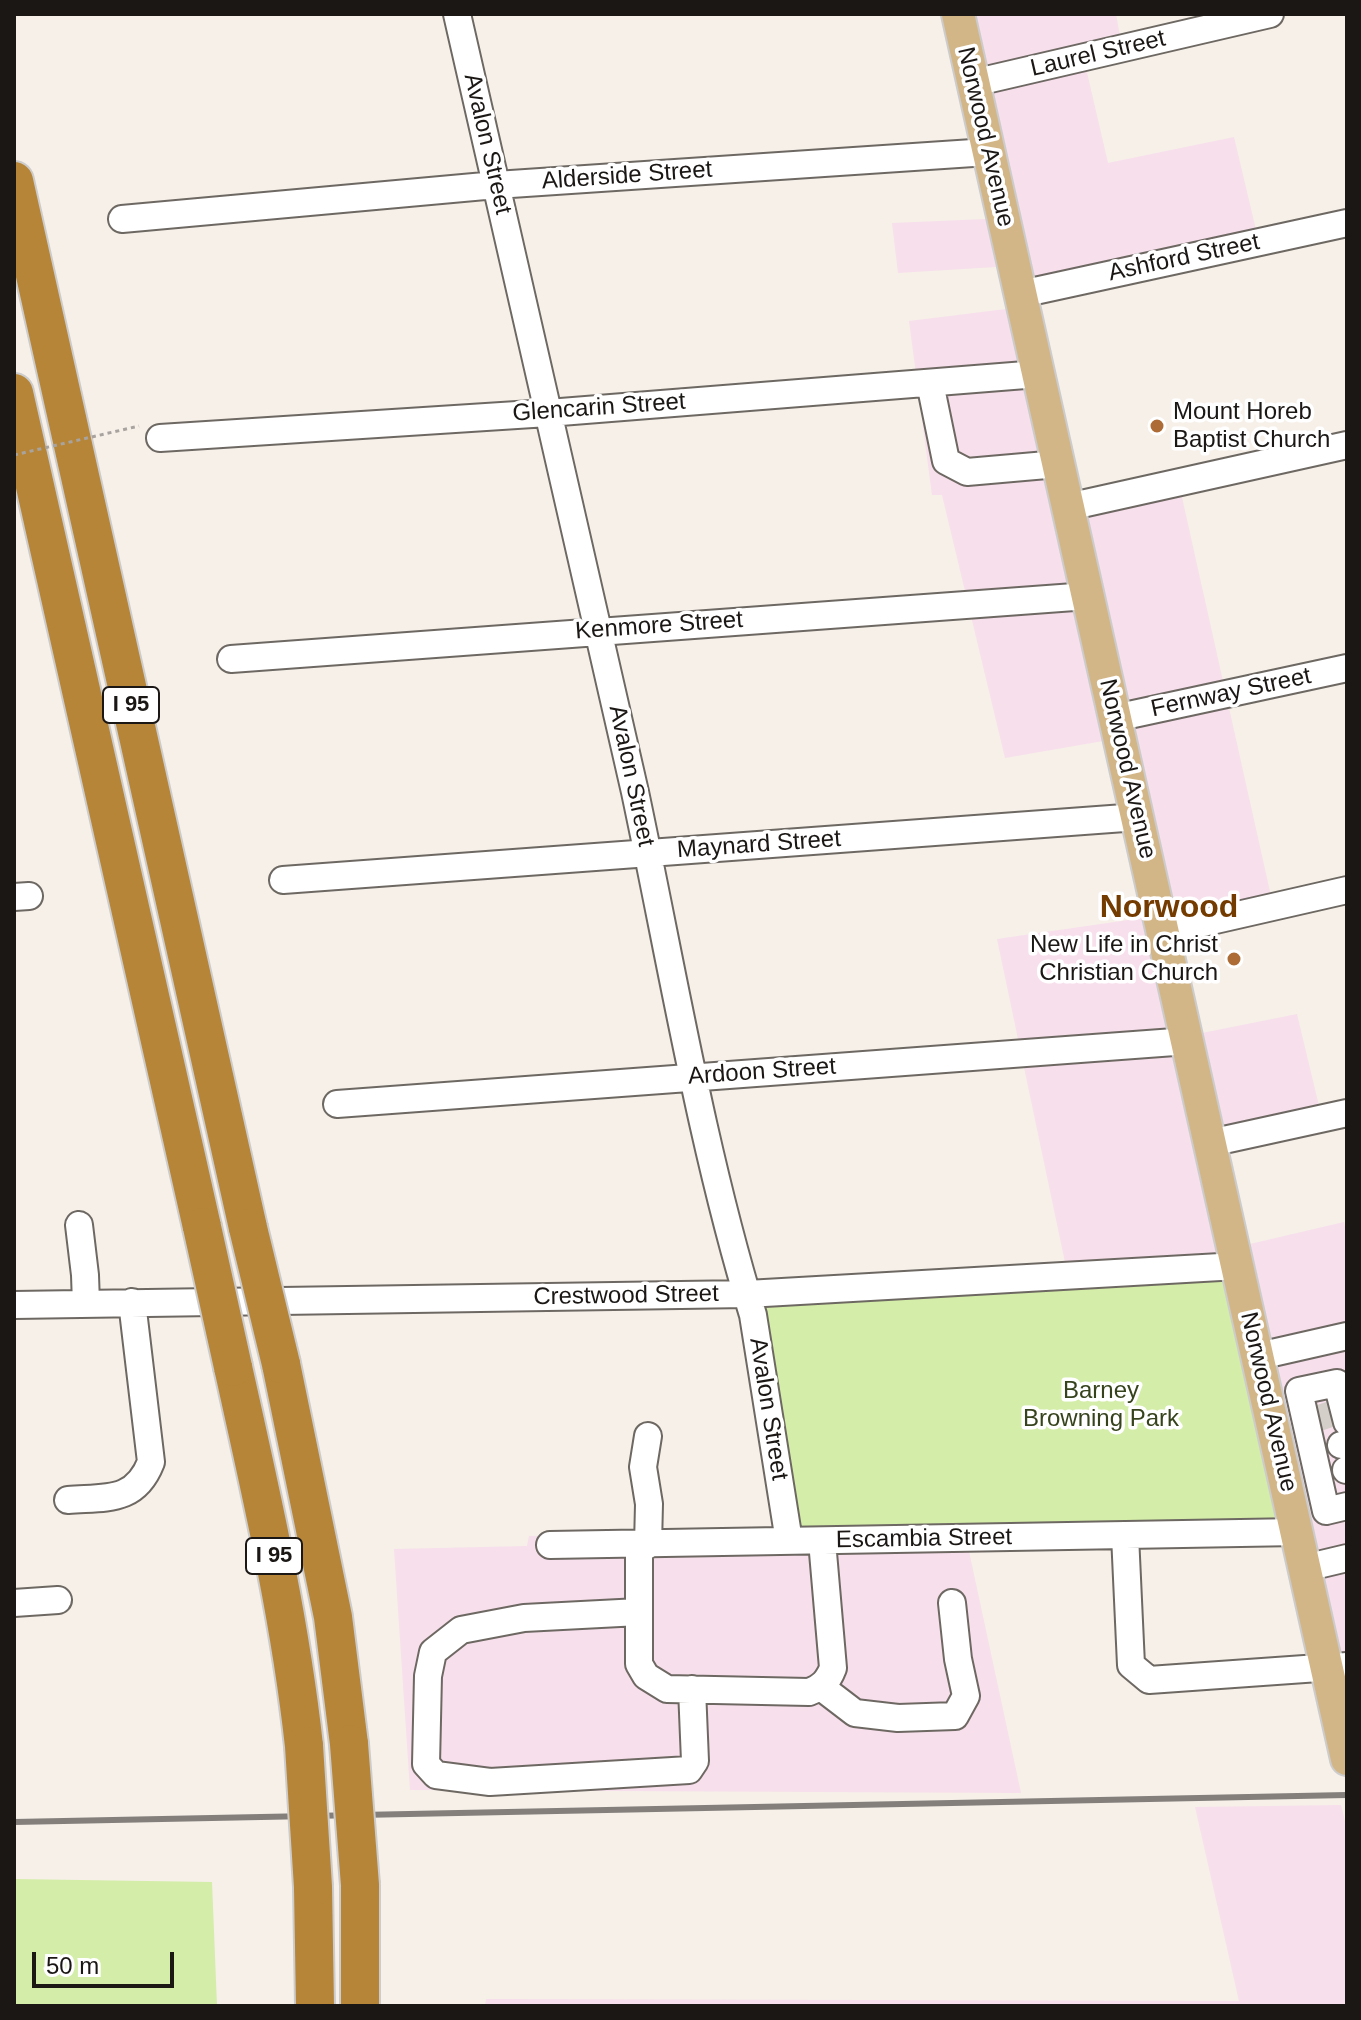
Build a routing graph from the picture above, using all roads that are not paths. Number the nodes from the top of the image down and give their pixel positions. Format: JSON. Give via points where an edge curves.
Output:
{"nodes":[{"id":1,"x":457,"y":14,"type":"edge"},
{"id":2,"x":958,"y":14,"type":"edge"},
{"id":3,"x":1270,"y":14,"type":"edge"},
{"id":4,"x":973,"y":83,"type":"junction"},
{"id":5,"x":988,"y":152,"type":"junction"},
{"id":6,"x":14,"y":181,"type":"edge"},
{"id":7,"x":496,"y":185,"type":"junction"},
{"id":8,"x":122,"y":219,"type":"dead end"},
{"id":9,"x":1347,"y":223,"type":"edge"},
{"id":10,"x":1021,"y":294,"type":"junction"},
{"id":11,"x":1038,"y":374,"type":"junction"},
{"id":12,"x":930,"y":383,"type":"junction"},
{"id":13,"x":14,"y":393,"type":"edge"},
{"id":14,"x":548,"y":413,"type":"junction"},
{"id":15,"x":149,"y":432,"type":"road end"},
{"id":16,"x":1347,"y":445,"type":"edge"},
{"id":17,"x":1058,"y":464,"type":"junction"},
{"id":18,"x":1068,"y":507,"type":"junction"},
{"id":19,"x":1088,"y":596,"type":"junction"},
{"id":20,"x":599,"y":630,"type":"junction"},
{"id":21,"x":231,"y":659,"type":"dead end"},
{"id":22,"x":1347,"y":668,"type":"edge"},
{"id":23,"x":1115,"y":718,"type":"junction"},
{"id":24,"x":1138,"y":817,"type":"junction"},
{"id":25,"x":648,"y":853,"type":"junction"},
{"id":26,"x":283,"y":880,"type":"dead end"},
{"id":27,"x":1347,"y":890,"type":"edge"},
{"id":28,"x":1163,"y":932,"type":"junction"},
{"id":29,"x":1188,"y":1041,"type":"junction"},
{"id":30,"x":694,"y":1077,"type":"junction"},
{"id":31,"x":337,"y":1104,"type":"dead end"},
{"id":32,"x":1347,"y":1113,"type":"edge"},
{"id":33,"x":1210,"y":1143,"type":"junction"},
{"id":34,"x":79,"y":1225,"type":"dead end"},
{"id":35,"x":1238,"y":1266,"type":"junction"},
{"id":36,"x":747,"y":1294,"type":"junction"},
{"id":37,"x":132,"y":1302,"type":"junction"},
{"id":38,"x":86,"y":1304,"type":"junction"},
{"id":39,"x":14,"y":1305,"type":"edge"},
{"id":40,"x":1347,"y":1336,"type":"edge"},
{"id":41,"x":1313,"y":1344,"type":"junction"},
{"id":42,"x":1259,"y":1356,"type":"junction"},
{"id":43,"x":648,"y":1436,"type":"dead end"},
{"id":44,"x":1325,"y":1439,"type":"edge"},
{"id":45,"x":68,"y":1500,"type":"dead end"},
{"id":46,"x":1336,"y":1505,"type":"edge"},
{"id":47,"x":1295,"y":1522,"type":"junction"},
{"id":48,"x":1125,"y":1535,"type":"junction"},
{"id":49,"x":789,"y":1541,"type":"junction"},
{"id":50,"x":822,"y":1541,"type":"junction"},
{"id":51,"x":550,"y":1545,"type":"dead end"},
{"id":52,"x":644,"y":1545,"type":"junction"},
{"id":53,"x":1347,"y":1558,"type":"edge"},
{"id":54,"x":1305,"y":1568,"type":"junction"},
{"id":55,"x":58,"y":1600,"type":"dead end"},
{"id":56,"x":14,"y":1603,"type":"edge"},
{"id":57,"x":952,"y":1603,"type":"dead end"},
{"id":58,"x":639,"y":1612,"type":"junction"},
{"id":59,"x":1337,"y":1667,"type":"edge"},
{"id":60,"x":821,"y":1687,"type":"junction"},
{"id":61,"x":692,"y":1689,"type":"junction"},
{"id":62,"x":1345,"y":1742,"type":"edge"},
{"id":63,"x":315,"y":2006,"type":"edge"},
{"id":64,"x":360,"y":2006,"type":"edge"}],
"edges":[{"from":1,"to":7,"type":"street","name":"Avalon Street"},
{"from":2,"to":4,"type":"main road","name":"Norwood Avenue"},
{"from":3,"to":4,"type":"street","name":"Laurel Street"},
{"from":4,"to":5,"type":"main road","name":"Norwood Avenue"},
{"from":5,"to":7,"type":"street","name":"Alderside Street"},
{"from":5,"to":10,"type":"main road","name":"Norwood Avenue"},
{"from":6,"to":64,"type":"highway","number":"I 95","bridge":true,"via":[[281,1364],[333,1617],[360,1885]]},
{"from":7,"to":8,"type":"street","name":"Alderside Street"},
{"from":7,"to":14,"type":"street","name":"Avalon Street"},
{"from":9,"to":10,"type":"street","name":"Ashford Street"},
{"from":10,"to":11,"type":"main road","name":"Norwood Avenue"},
{"from":11,"to":12,"type":"street","name":"Glencarin Street"},
{"from":11,"to":17,"type":"main road","name":"Norwood Avenue"},
{"from":12,"to":14,"type":"street","name":"Glencarin Street"},
{"from":12,"to":17,"type":"street","via":[[946,461],[967,472]]},
{"from":13,"to":63,"type":"highway","number":"I 95","bridge":true,"via":[[276,1560],[304,1746]]},
{"from":14,"to":15,"type":"street","name":"Glencarin Street"},
{"from":14,"to":20,"type":"street","name":"Avalon Street"},
{"from":16,"to":18,"type":"street"},
{"from":17,"to":18,"type":"main road","name":"Norwood Avenue"},
{"from":18,"to":19,"type":"main road","name":"Norwood Avenue"},
{"from":19,"to":20,"type":"street","name":"Kenmore Street"},
{"from":19,"to":23,"type":"main road","name":"Norwood Avenue"},
{"from":20,"to":21,"type":"street","name":"Kenmore Street"},
{"from":20,"to":25,"type":"street","name":"Avalon Street"},
{"from":22,"to":23,"type":"street","name":"Fernway Street"},
{"from":23,"to":24,"type":"main road","name":"Norwood Avenue"},
{"from":24,"to":25,"type":"street","name":"Maynard Street"},
{"from":24,"to":28,"type":"main road","name":"Norwood Avenue"},
{"from":25,"to":26,"type":"street","name":"Maynard Street"},
{"from":25,"to":30,"type":"street","name":"Avalon Street"},
{"from":27,"to":28,"type":"street"},
{"from":28,"to":29,"type":"main road","name":"Norwood Avenue"},
{"from":29,"to":30,"type":"street","name":"Ardoon Street"},
{"from":29,"to":33,"type":"main road","name":"Norwood Avenue"},
{"from":30,"to":31,"type":"street","name":"Ardoon Street"},
{"from":30,"to":36,"type":"street","name":"Avalon Street"},
{"from":32,"to":33,"type":"street"},
{"from":33,"to":35,"type":"main road","name":"Norwood Avenue"},
{"from":34,"to":38,"type":"street"},
{"from":35,"to":36,"type":"street","name":"Crestwood Street"},
{"from":35,"to":42,"type":"main road","name":"Norwood Avenue"},
{"from":36,"to":37,"type":"street","name":"Crestwood Street"},
{"from":36,"to":49,"type":"street","name":"Avalon Street"},
{"from":37,"to":38,"type":"street","name":"Crestwood Street"},
{"from":37,"to":45,"type":"street","via":[[151,1462],[144,1479],[125,1496]]},
{"from":38,"to":39,"type":"street","name":"Crestwood Street"},
{"from":40,"to":41,"type":"street"},
{"from":41,"to":42,"type":"street"},
{"from":41,"to":44,"type":"street","via":[[1321,1387],[1299,1391]]},
{"from":42,"to":44,"type":"main road","name":"Norwood Avenue"},
{"from":43,"to":52,"type":"street"},
{"from":44,"to":46,"type":"street"},
{"from":44,"to":47,"type":"main road","name":"Norwood Avenue"},
{"from":46,"to":47,"type":"street","name":"Escambia Street"},
{"from":47,"to":48,"type":"street","name":"Escambia Street"},
{"from":47,"to":54,"type":"main road","name":"Norwood Avenue"},
{"from":48,"to":50,"type":"street","name":"Escambia Street"},
{"from":48,"to":59,"type":"street","via":[[1131,1665],[1149,1680]]},
{"from":49,"to":50,"type":"street","name":"Escambia Street"},
{"from":49,"to":52,"type":"street","name":"Escambia Street"},
{"from":50,"to":60,"type":"street","via":[[833,1668]]},
{"from":51,"to":52,"type":"street","name":"Escambia Street"},
{"from":52,"to":58,"type":"street"},
{"from":53,"to":54,"type":"street"},
{"from":54,"to":59,"type":"main road","name":"Norwood Avenue"},
{"from":55,"to":56,"type":"street"},
{"from":57,"to":60,"type":"street","via":[[966,1696],[955,1716],[855,1713]]},
{"from":58,"to":61,"type":"street","via":[[639,1664],[646,1676],[667,1689]]},
{"from":58,"to":61,"type":"street","via":[[524,1618],[461,1630],[433,1652],[426,1764],[436,1775],[490,1782],[689,1770],[695,1761]]},
{"from":59,"to":62,"type":"main road","name":"Norwood Avenue"},
{"from":60,"to":61,"type":"street","via":[[809,1692]]}]}
